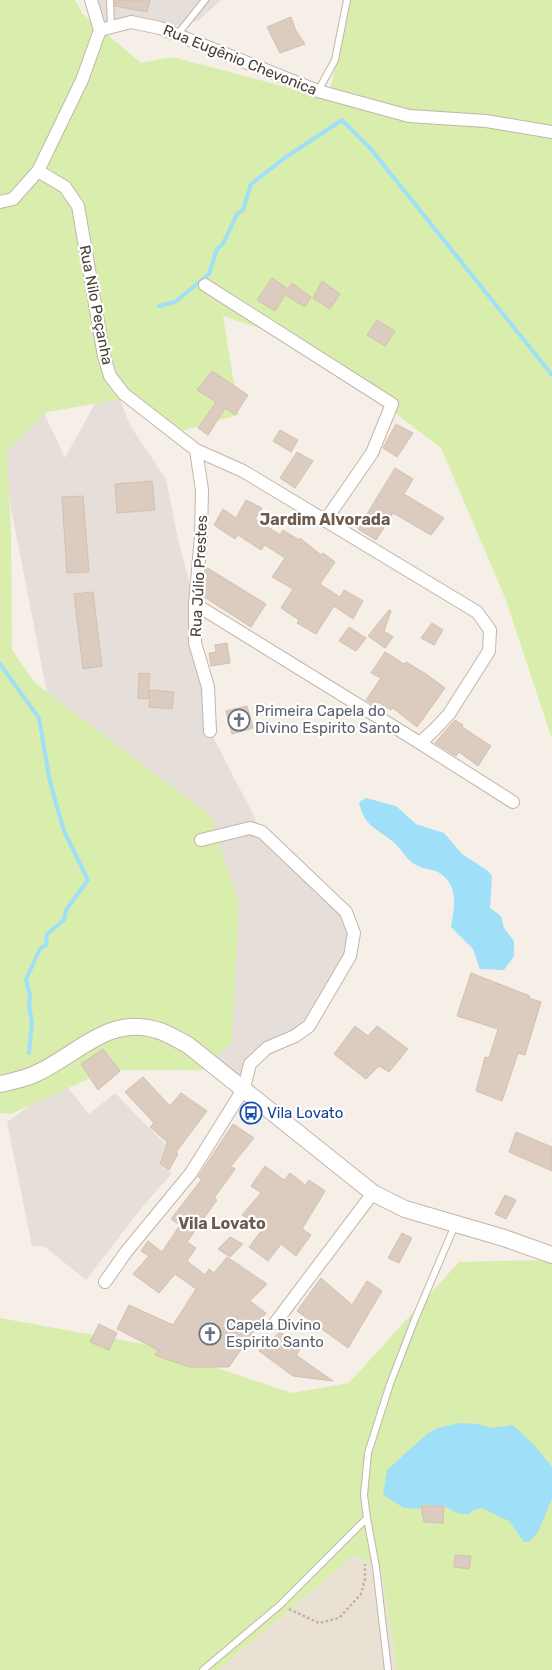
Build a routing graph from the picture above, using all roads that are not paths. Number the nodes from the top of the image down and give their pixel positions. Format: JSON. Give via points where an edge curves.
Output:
{"nodes":[{"id":1,"x":91,"y":0,"type":"edge"},
{"id":2,"x":110,"y":0,"type":"edge"},
{"id":3,"x":205,"y":0,"type":"edge"},
{"id":4,"x":347,"y":0,"type":"edge"},
{"id":5,"x":105,"y":28,"type":"junction"},
{"id":6,"x":177,"y":35,"type":"junction"},
{"id":7,"x":318,"y":91,"type":"junction"},
{"id":8,"x":552,"y":132,"type":"edge"},
{"id":9,"x":38,"y":171,"type":"junction"},
{"id":10,"x":0,"y":202,"type":"edge"},
{"id":11,"x":206,"y":285,"type":"dead end"},
{"id":12,"x":196,"y":450,"type":"junction"},
{"id":13,"x":325,"y":521,"type":"junction"},
{"id":14,"x":195,"y":604,"type":"junction"},
{"id":15,"x":210,"y":731,"type":"dead end"},
{"id":16,"x":420,"y":743,"type":"junction"},
{"id":17,"x":513,"y":802,"type":"dead end"},
{"id":18,"x":202,"y":840,"type":"dead end"},
{"id":19,"x":0,"y":1084,"type":"edge"},
{"id":20,"x":244,"y":1088,"type":"junction"},
{"id":21,"x":374,"y":1193,"type":"junction"},
{"id":22,"x":456,"y":1224,"type":"junction"},
{"id":23,"x":552,"y":1255,"type":"edge"},
{"id":24,"x":105,"y":1282,"type":"dead end"},
{"id":25,"x":275,"y":1323,"type":"dead end"},
{"id":26,"x":367,"y":1518,"type":"junction"},
{"id":27,"x":203,"y":1670,"type":"edge"},
{"id":28,"x":388,"y":1670,"type":"edge"}],
"edges":[{"from":1,"to":5,"type":"street"},
{"from":2,"to":5,"type":"lane"},
{"from":3,"to":6,"type":"lane"},
{"from":4,"to":7,"type":"lane","via":[[335,60]]},
{"from":5,"to":6,"type":"street","name":"Rua Eugênio Chevonica","via":[[131,22]]},
{"from":5,"to":9,"type":"street"},
{"from":6,"to":7,"type":"street","name":"Rua Eugênio Chevonica"},
{"from":7,"to":8,"type":"street","name":"Rua Eugênio Chevonica","via":[[409,116],[486,121]]},
{"from":9,"to":10,"type":"street","via":[[12,199]]},
{"from":9,"to":12,"type":"street","name":"Rua Nilo Peçanha","via":[[65,187],[78,206],[110,376],[124,394]]},
{"from":11,"to":13,"type":"street","via":[[392,404],[372,453]]},
{"from":12,"to":13,"type":"street","name":"Rua Nilo Peçanha","via":[[243,471]]},
{"from":12,"to":14,"type":"street","name":"Rua Júlio Prestes","via":[[202,490]]},
{"from":13,"to":16,"type":"street","name":"Rua Nilo Peçanha","via":[[477,612],[490,630],[488,651],[449,714]]},
{"from":14,"to":15,"type":"street","name":"Rua Júlio Prestes","via":[[196,643],[208,687]]},
{"from":14,"to":16,"type":"street"},
{"from":16,"to":17,"type":"street"},
{"from":18,"to":20,"type":"street","via":[[250,828],[262,832],[346,912],[354,933],[350,956],[309,1026],[267,1048],[250,1064]]},
{"from":19,"to":20,"type":"street","via":[[37,1074],[94,1038],[120,1028],[140,1026],[158,1030],[188,1045]]},
{"from":20,"to":21,"type":"street"},
{"from":20,"to":24,"type":"street","via":[[192,1173]]},
{"from":21,"to":22,"type":"street","via":[[405,1209]]},
{"from":21,"to":25,"type":"street"},
{"from":22,"to":23,"type":"street"},
{"from":22,"to":26,"type":"lane","via":[[390,1384],[368,1453],[364,1495]]},
{"from":26,"to":27,"type":"lane","via":[[280,1605]]},
{"from":26,"to":28,"type":"lane"}]}
